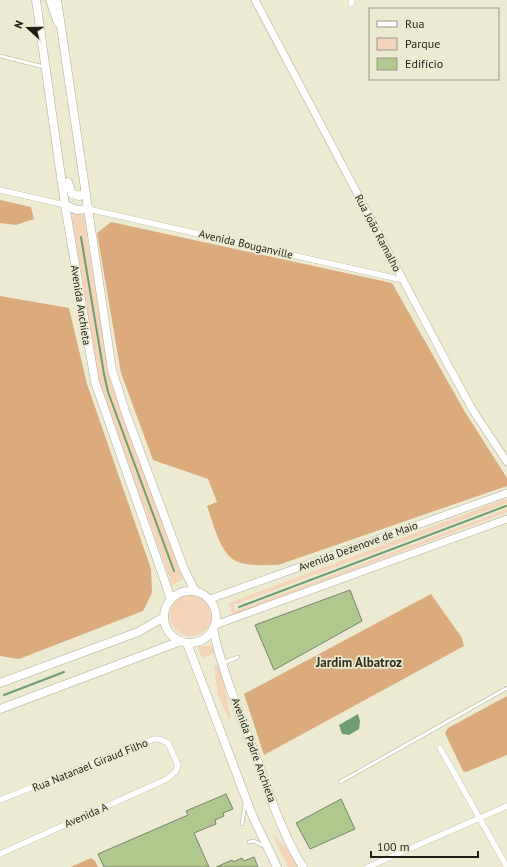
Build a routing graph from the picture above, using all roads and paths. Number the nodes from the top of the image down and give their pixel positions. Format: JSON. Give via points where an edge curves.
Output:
{"nodes":[{"id":1,"x":36,"y":0,"type":"edge"},
{"id":2,"x":50,"y":0,"type":"edge"},
{"id":3,"x":57,"y":0,"type":"edge"},
{"id":4,"x":255,"y":0,"type":"edge"},
{"id":5,"x":61,"y":29,"type":"junction"},
{"id":6,"x":0,"y":56,"type":"edge"},
{"id":7,"x":44,"y":67,"type":"junction"},
{"id":8,"x":58,"y":154,"type":"junction"},
{"id":9,"x":0,"y":190,"type":"edge"},
{"id":10,"x":85,"y":192,"type":"junction"},
{"id":11,"x":65,"y":205,"type":"junction"},
{"id":12,"x":88,"y":209,"type":"junction"},
{"id":13,"x":403,"y":280,"type":"junction"},
{"id":14,"x":507,"y":462,"type":"edge"},
{"id":15,"x":507,"y":493,"type":"edge"},
{"id":16,"x":507,"y":519,"type":"edge"},
{"id":17,"x":195,"y":590,"type":"junction"},
{"id":18,"x":171,"y":599,"type":"junction"},
{"id":19,"x":210,"y":599,"type":"junction"},
{"id":20,"x":164,"y":618,"type":"junction"},
{"id":21,"x":214,"y":627,"type":"junction"},
{"id":22,"x":184,"y":642,"type":"junction"},
{"id":23,"x":238,"y":657,"type":"dead end"},
{"id":24,"x":223,"y":663,"type":"junction"},
{"id":25,"x":0,"y":683,"type":"edge"},
{"id":26,"x":507,"y":688,"type":"edge"},
{"id":27,"x":0,"y":709,"type":"edge"},
{"id":28,"x":440,"y":748,"type":"dead end"},
{"id":29,"x":173,"y":776,"type":"joint"},
{"id":30,"x":340,"y":782,"type":"dead end"},
{"id":31,"x":246,"y":799,"type":"junction"},
{"id":32,"x":0,"y":800,"type":"edge"},
{"id":33,"x":507,"y":806,"type":"edge"},
{"id":34,"x":480,"y":819,"type":"junction"},
{"id":35,"x":242,"y":824,"type":"dead end"},
{"id":36,"x":249,"y":842,"type":"dead end"},
{"id":37,"x":267,"y":847,"type":"junction"},
{"id":38,"x":0,"y":854,"type":"edge"},
{"id":39,"x":277,"y":867,"type":"edge"},
{"id":40,"x":303,"y":867,"type":"edge"},
{"id":41,"x":368,"y":867,"type":"edge"},
{"id":42,"x":507,"y":867,"type":"edge"}],
"edges":[{"from":1,"to":7,"type":"main road","name":"Avenida Anchieta"},
{"from":2,"to":5,"type":"main road","via":[[51,9]]},
{"from":3,"to":5,"type":"main road","name":"Avenida Anchieta"},
{"from":4,"to":13,"type":"street","name":"Rua João Ramalho"},
{"from":5,"to":10,"type":"main road","name":"Avenida Anchieta"},
{"from":6,"to":7,"type":"lane"},
{"from":7,"to":8,"type":"main road","name":"Avenida Anchieta"},
{"from":8,"to":10,"type":"main road","via":[[64,163],[72,194],[80,196]]},
{"from":8,"to":11,"type":"main road","name":"Avenida Anchieta"},
{"from":9,"to":11,"type":"street"},
{"from":10,"to":12,"type":"main road","name":"Avenida Anchieta"},
{"from":11,"to":12,"type":"main road","via":[[77,210]]},
{"from":11,"to":18,"type":"main road","name":"Avenida Anchieta","via":[[95,382]]},
{"from":12,"to":13,"type":"street","name":"Avenida Bouganville"},
{"from":12,"to":17,"type":"main road","name":"Avenida Anchieta","via":[[116,387],[184,568]]},
{"from":13,"to":14,"type":"street","name":"Rua João Ramalho","via":[[472,409]]},
{"from":15,"to":19,"type":"street","name":"Avenida Dezenove de Maio"},
{"from":16,"to":21,"type":"street"},
{"from":17,"to":18,"type":"main road","via":[[182,592]]},
{"from":17,"to":19,"type":"main road"},
{"from":18,"to":20,"type":"main road"},
{"from":19,"to":21,"type":"main road","via":[[216,611]]},
{"from":20,"to":22,"type":"main road","via":[[171,634]]},
{"from":20,"to":25,"type":"main road","via":[[138,632]]},
{"from":21,"to":22,"type":"main road","via":[[202,640]]},
{"from":21,"to":24,"type":"main road","name":"Avenida Padre Anchieta"},
{"from":22,"to":27,"type":"main road"},
{"from":22,"to":31,"type":"main road"},
{"from":23,"to":24,"type":"lane"},
{"from":24,"to":40,"type":"main road","name":"Avenida Padre Anchieta","via":[[290,847]]},
{"from":26,"to":30,"type":"lane"},
{"from":28,"to":34,"type":"street"},
{"from":29,"to":32,"type":"street","name":"Rua Natanael Giraud Filho","via":[[178,766],[168,743],[154,739]]},
{"from":29,"to":38,"type":"street","name":"Avenida A"},
{"from":31,"to":35,"type":"lane"},
{"from":31,"to":37,"type":"main road"},
{"from":33,"to":34,"type":"street"},
{"from":34,"to":41,"type":"street"},
{"from":34,"to":42,"type":"street"},
{"from":36,"to":37,"type":"lane","via":[[254,841]]},
{"from":37,"to":39,"type":"main road"}]}
